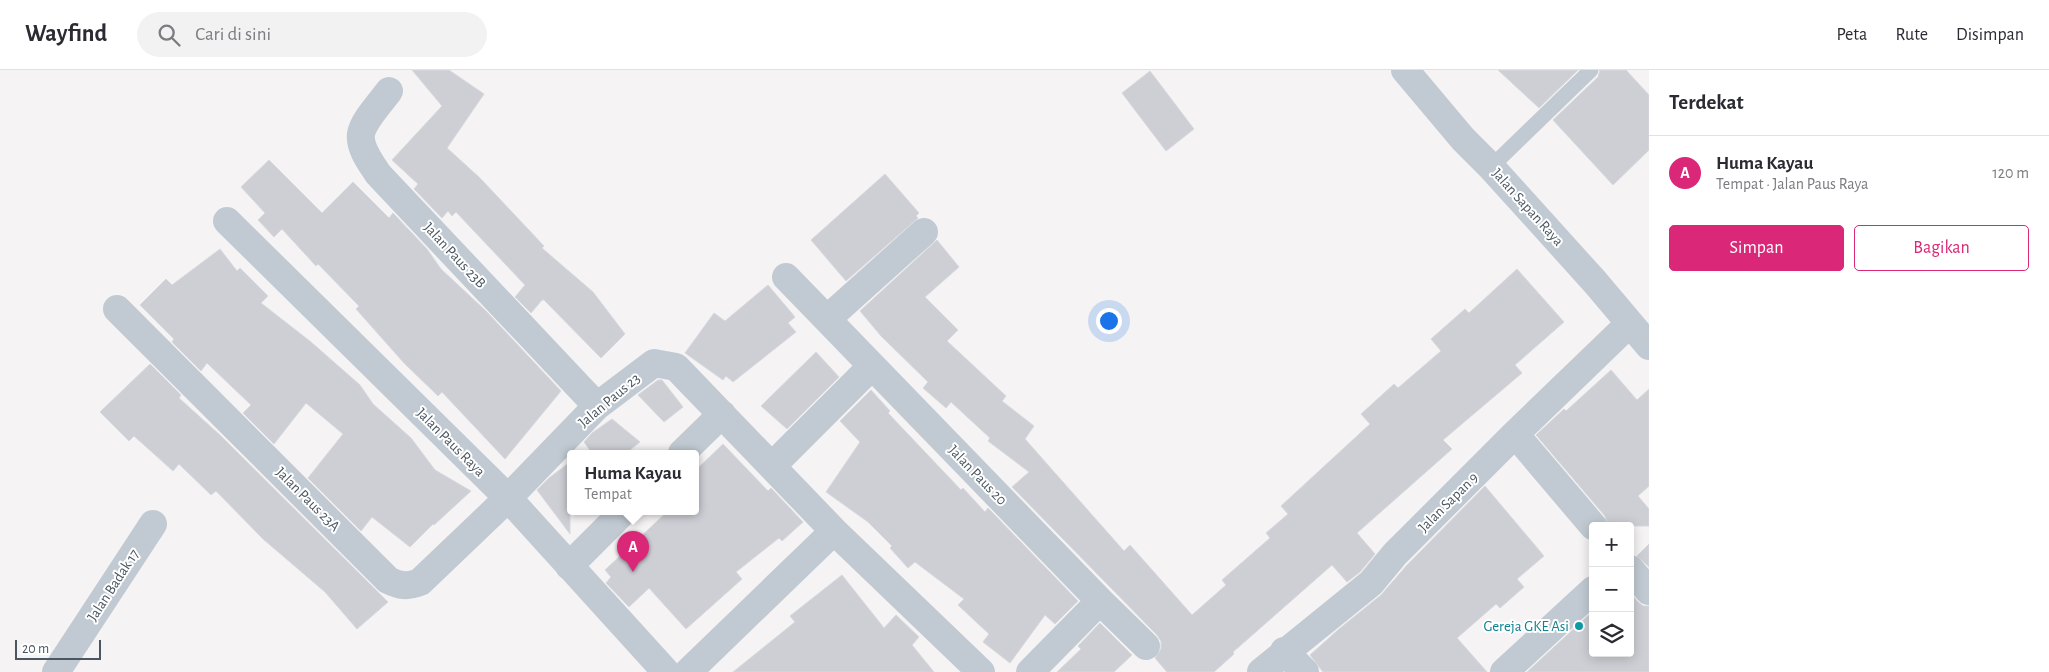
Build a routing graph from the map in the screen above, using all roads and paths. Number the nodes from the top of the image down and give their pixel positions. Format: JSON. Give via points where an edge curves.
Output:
{"nodes":[{"id":1,"x":1405,"y":70,"type":"edge"},
{"id":2,"x":1591,"y":70,"type":"edge"},
{"id":3,"x":389,"y":91,"type":"dead end"},
{"id":4,"x":1491,"y":167,"type":"junction"},
{"id":5,"x":227,"y":221,"type":"dead end"},
{"id":6,"x":924,"y":232,"type":"dead end"},
{"id":7,"x":786,"y":277,"type":"dead end"},
{"id":8,"x":117,"y":309,"type":"dead end"},
{"id":9,"x":827,"y":319,"type":"junction"},
{"id":10,"x":1629,"y":324,"type":"junction"},
{"id":11,"x":1649,"y":346,"type":"edge"},
{"id":12,"x":872,"y":366,"type":"junction"},
{"id":13,"x":597,"y":406,"type":"junction"},
{"id":14,"x":722,"y":414,"type":"junction"},
{"id":15,"x":1515,"y":434,"type":"junction"},
{"id":16,"x":685,"y":450,"type":"edge"},
{"id":17,"x":772,"y":466,"type":"junction"},
{"id":18,"x":508,"y":498,"type":"junction"},
{"id":19,"x":620,"y":515,"type":"edge"},
{"id":20,"x":1590,"y":522,"type":"edge"},
{"id":21,"x":153,"y":524,"type":"dead end"},
{"id":22,"x":834,"y":531,"type":"junction"},
{"id":23,"x":569,"y":566,"type":"junction"},
{"id":24,"x":1634,"y":574,"type":"edge"},
{"id":25,"x":1649,"y":591,"type":"edge"},
{"id":26,"x":1589,"y":594,"type":"edge"},
{"id":27,"x":1100,"y":601,"type":"junction"},
{"id":28,"x":1146,"y":646,"type":"dead end"},
{"id":29,"x":1284,"y":651,"type":"junction"},
{"id":30,"x":56,"y":672,"type":"edge"},
{"id":31,"x":666,"y":672,"type":"edge"},
{"id":32,"x":688,"y":672,"type":"edge"},
{"id":33,"x":980,"y":672,"type":"edge"},
{"id":34,"x":1030,"y":672,"type":"edge"},
{"id":35,"x":1261,"y":672,"type":"edge"},
{"id":36,"x":1305,"y":672,"type":"edge"},
{"id":37,"x":1504,"y":672,"type":"edge"}],
"edges":[{"from":1,"to":4,"type":"street","name":"Jalan Sapan Raya"},
{"from":2,"to":4,"type":"lane"},
{"from":3,"to":13,"type":"street","name":"Jalan Paus 23B","via":[[361,135],[365,152],[378,174]]},
{"from":4,"to":10,"type":"street","name":"Jalan Sapan Raya","via":[[1596,282]]},
{"from":5,"to":18,"type":"street","name":"Jalan Paus Raya"},
{"from":6,"to":9,"type":"street"},
{"from":7,"to":9,"type":"street","name":"Jalan Paus 20"},
{"from":8,"to":18,"type":"street","name":"Jalan Paus 23A","via":[[388,580],[400,586],[420,582]]},
{"from":9,"to":12,"type":"street","name":"Jalan Paus 20"},
{"from":10,"to":11,"type":"street","name":"Jalan Sapan Raya"},
{"from":10,"to":15,"type":"street","name":"Jalan Sapan 9"},
{"from":12,"to":17,"type":"street"},
{"from":12,"to":27,"type":"street","name":"Jalan Paus 20"},
{"from":13,"to":14,"type":"street","name":"Jalan Paus 23","via":[[654,363],[676,366]]},
{"from":13,"to":18,"type":"street","name":"Jalan Paus 23"},
{"from":14,"to":16,"type":"street"},
{"from":14,"to":17,"type":"street"},
{"from":15,"to":20,"type":"street"},
{"from":15,"to":29,"type":"street","name":"Jalan Sapan 9","via":[[1395,554],[1371,583]]},
{"from":17,"to":22,"type":"street"},
{"from":18,"to":23,"type":"street","name":"Jalan Paus Raya"},
{"from":19,"to":23,"type":"street"},
{"from":21,"to":30,"type":"street","name":"Jalan Badak 17"},
{"from":22,"to":32,"type":"street"},
{"from":22,"to":33,"type":"street"},
{"from":23,"to":31,"type":"street","name":"Jalan Paus Raya"},
{"from":24,"to":25,"type":"street"},
{"from":26,"to":37,"type":"street"},
{"from":27,"to":28,"type":"street","name":"Jalan Paus 20"},
{"from":27,"to":34,"type":"street"},
{"from":29,"to":35,"type":"street","name":"Jalan Sapan 9"},
{"from":29,"to":36,"type":"street"}]}
